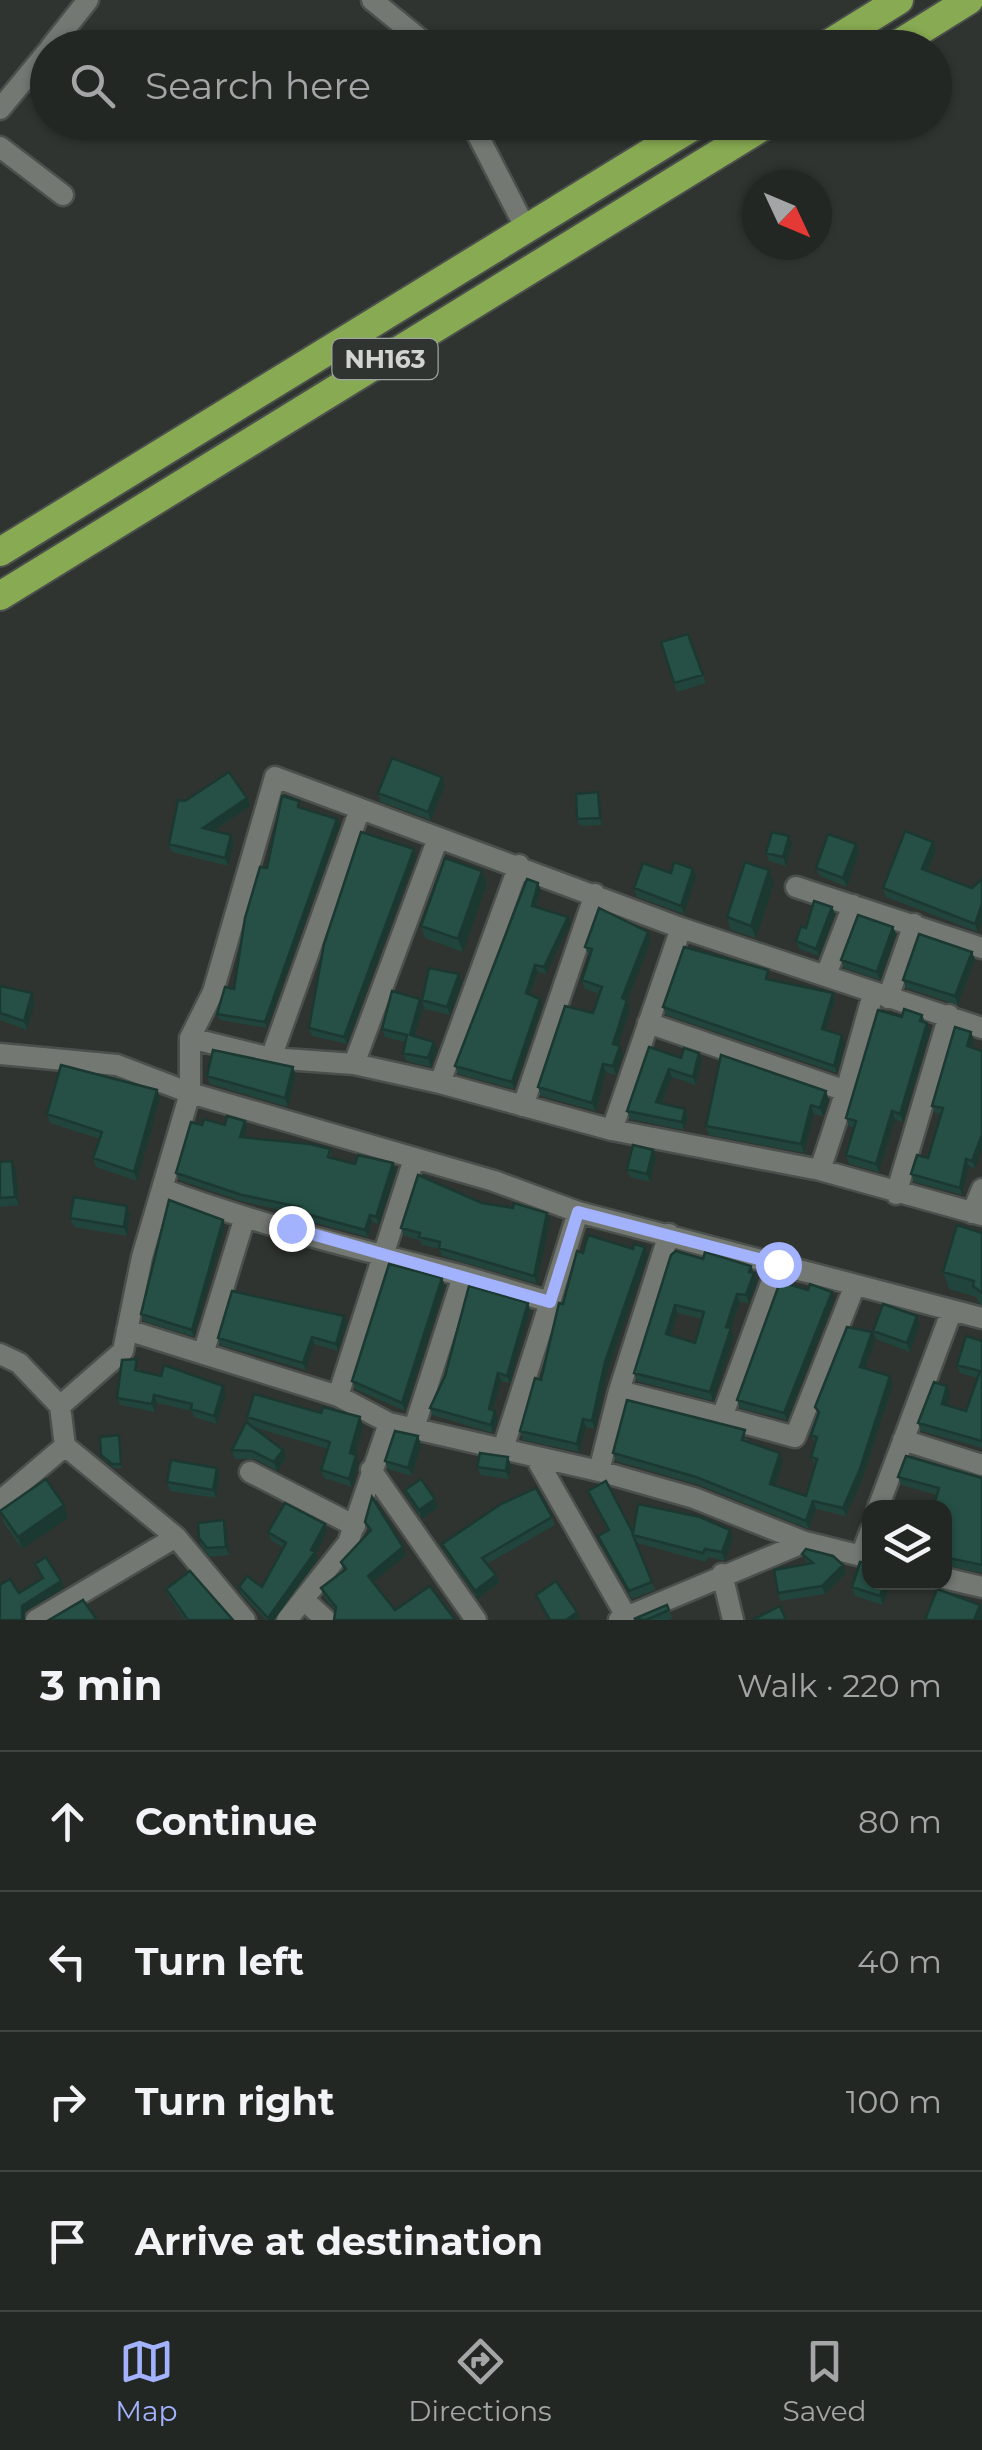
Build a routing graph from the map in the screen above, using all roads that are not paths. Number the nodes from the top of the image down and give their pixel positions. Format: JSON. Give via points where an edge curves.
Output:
{"nodes":[{"id":1,"x":88,"y":0,"type":"edge"},
{"id":2,"x":372,"y":0,"type":"edge"},
{"id":3,"x":900,"y":0,"type":"edge"},
{"id":4,"x":969,"y":0,"type":"edge"},
{"id":5,"x":64,"y":30,"type":"edge"},
{"id":6,"x":409,"y":30,"type":"edge"},
{"id":7,"x":851,"y":30,"type":"edge"},
{"id":8,"x":921,"y":30,"type":"edge"},
{"id":9,"x":30,"y":73,"type":"edge"},
{"id":10,"x":0,"y":110,"type":"edge"},
{"id":11,"x":481,"y":140,"type":"edge"},
{"id":12,"x":671,"y":140,"type":"edge"},
{"id":13,"x":741,"y":140,"type":"edge"},
{"id":14,"x":0,"y":147,"type":"edge"},
{"id":15,"x":63,"y":195,"type":"dead end"},
{"id":16,"x":526,"y":229,"type":"junction"},
{"id":17,"x":0,"y":552,"type":"edge"},
{"id":18,"x":0,"y":596,"type":"edge"},
{"id":19,"x":360,"y":808,"type":"junction"},
{"id":20,"x":438,"y":838,"type":"junction"},
{"id":21,"x":519,"y":865,"type":"junction"},
{"id":22,"x":796,"y":887,"type":"dead end"},
{"id":23,"x":595,"y":894,"type":"junction"},
{"id":24,"x":853,"y":905,"type":"junction"},
{"id":25,"x":914,"y":924,"type":"junction"},
{"id":26,"x":682,"y":928,"type":"junction"},
{"id":27,"x":982,"y":948,"type":"edge"},
{"id":28,"x":826,"y":975,"type":"junction"},
{"id":29,"x":880,"y":996,"type":"junction"},
{"id":30,"x":949,"y":1015,"type":"junction"},
{"id":31,"x":980,"y":1020,"type":"edge"},
{"id":32,"x":648,"y":1023,"type":"junction"},
{"id":33,"x":190,"y":1038,"type":"junction"},
{"id":34,"x":0,"y":1054,"type":"edge"},
{"id":35,"x":272,"y":1058,"type":"junction"},
{"id":36,"x":354,"y":1064,"type":"junction"},
{"id":37,"x":440,"y":1083,"type":"junction"},
{"id":38,"x":846,"y":1091,"type":"junction"},
{"id":39,"x":190,"y":1094,"type":"junction"},
{"id":40,"x":523,"y":1106,"type":"junction"},
{"id":41,"x":612,"y":1130,"type":"junction"},
{"id":42,"x":414,"y":1159,"type":"junction"},
{"id":43,"x":820,"y":1170,"type":"junction"},
{"id":44,"x":162,"y":1188,"type":"junction"},
{"id":45,"x":982,"y":1189,"type":"edge"},
{"id":46,"x":896,"y":1194,"type":"junction"},
{"id":47,"x":578,"y":1212,"type":"junction"},
{"id":48,"x":977,"y":1214,"type":"edge"},
{"id":49,"x":244,"y":1220,"type":"junction"},
{"id":50,"x":669,"y":1234,"type":"junction"},
{"id":51,"x":385,"y":1256,"type":"junction"},
{"id":52,"x":778,"y":1264,"type":"junction"},
{"id":53,"x":463,"y":1276,"type":"junction"},
{"id":54,"x":855,"y":1285,"type":"junction"},
{"id":55,"x":550,"y":1302,"type":"junction"},
{"id":56,"x":952,"y":1310,"type":"junction"},
{"id":57,"x":982,"y":1318,"type":"edge"},
{"id":58,"x":127,"y":1330,"type":"junction"},
{"id":59,"x":0,"y":1354,"type":"edge"},
{"id":60,"x":203,"y":1354,"type":"junction"},
{"id":61,"x":619,"y":1391,"type":"junction"},
{"id":62,"x":338,"y":1396,"type":"junction"},
{"id":63,"x":60,"y":1406,"type":"junction"},
{"id":64,"x":722,"y":1417,"type":"junction"},
{"id":65,"x":389,"y":1423,"type":"junction"},
{"id":66,"x":414,"y":1428,"type":"junction"},
{"id":67,"x":903,"y":1440,"type":"junction"},
{"id":68,"x":65,"y":1446,"type":"junction"},
{"id":69,"x":502,"y":1452,"type":"junction"},
{"id":70,"x":536,"y":1458,"type":"junction"},
{"id":71,"x":982,"y":1464,"type":"edge"},
{"id":72,"x":371,"y":1470,"type":"junction"},
{"id":73,"x":599,"y":1471,"type":"junction"},
{"id":74,"x":250,"y":1472,"type":"dead end"},
{"id":75,"x":0,"y":1500,"type":"edge"},
{"id":76,"x":881,"y":1500,"type":"edge"},
{"id":77,"x":355,"y":1526,"type":"junction"},
{"id":78,"x":176,"y":1537,"type":"junction"},
{"id":79,"x":806,"y":1542,"type":"junction"},
{"id":80,"x":862,"y":1556,"type":"edge"},
{"id":81,"x":722,"y":1574,"type":"junction"},
{"id":82,"x":952,"y":1580,"type":"edge"},
{"id":83,"x":982,"y":1587,"type":"edge"},
{"id":84,"x":304,"y":1600,"type":"junction"},
{"id":85,"x":629,"y":1617,"type":"edge"},
{"id":86,"x":36,"y":1620,"type":"edge"},
{"id":87,"x":245,"y":1620,"type":"edge"},
{"id":88,"x":286,"y":1620,"type":"edge"},
{"id":89,"x":326,"y":1620,"type":"edge"},
{"id":90,"x":476,"y":1620,"type":"edge"},
{"id":91,"x":733,"y":1620,"type":"edge"}],
"edges":[{"from":1,"to":5,"type":"street"},
{"from":2,"to":6,"type":"street"},
{"from":3,"to":7,"type":"highway"},
{"from":4,"to":8,"type":"highway"},
{"from":9,"to":10,"type":"street"},
{"from":11,"to":16,"type":"street"},
{"from":12,"to":16,"type":"highway","number":"NH163"},
{"from":13,"to":18,"type":"highway","number":"NH163"},
{"from":14,"to":15,"type":"street"},
{"from":16,"to":17,"type":"highway","number":"NH163"},
{"from":19,"to":20,"type":"street"},
{"from":19,"to":33,"type":"street","via":[[275,778],[213,992]]},
{"from":19,"to":35,"type":"street"},
{"from":20,"to":21,"type":"street"},
{"from":20,"to":36,"type":"street"},
{"from":21,"to":23,"type":"street"},
{"from":21,"to":37,"type":"street"},
{"from":22,"to":24,"type":"street"},
{"from":23,"to":26,"type":"street"},
{"from":23,"to":40,"type":"street"},
{"from":24,"to":25,"type":"street"},
{"from":24,"to":28,"type":"street"},
{"from":25,"to":27,"type":"street"},
{"from":25,"to":29,"type":"street"},
{"from":26,"to":28,"type":"street"},
{"from":26,"to":32,"type":"street"},
{"from":28,"to":29,"type":"street"},
{"from":29,"to":30,"type":"street"},
{"from":29,"to":38,"type":"street"},
{"from":30,"to":31,"type":"street"},
{"from":30,"to":46,"type":"street"},
{"from":32,"to":38,"type":"street"},
{"from":32,"to":41,"type":"street"},
{"from":33,"to":35,"type":"street"},
{"from":33,"to":39,"type":"street"},
{"from":34,"to":39,"type":"street","via":[[117,1065]]},
{"from":35,"to":36,"type":"street"},
{"from":36,"to":37,"type":"street"},
{"from":37,"to":40,"type":"street"},
{"from":38,"to":43,"type":"street"},
{"from":39,"to":42,"type":"street"},
{"from":39,"to":44,"type":"street"},
{"from":40,"to":41,"type":"street"},
{"from":41,"to":43,"type":"street"},
{"from":42,"to":47,"type":"street"},
{"from":42,"to":51,"type":"street"},
{"from":43,"to":46,"type":"street"},
{"from":44,"to":49,"type":"street"},
{"from":44,"to":58,"type":"street"},
{"from":45,"to":48,"type":"street"},
{"from":46,"to":48,"type":"street"},
{"from":47,"to":50,"type":"street"},
{"from":47,"to":55,"type":"street"},
{"from":49,"to":51,"type":"street"},
{"from":49,"to":60,"type":"street"},
{"from":50,"to":52,"type":"street"},
{"from":50,"to":61,"type":"street"},
{"from":51,"to":53,"type":"street"},
{"from":51,"to":62,"type":"street"},
{"from":52,"to":54,"type":"street"},
{"from":52,"to":64,"type":"street"},
{"from":53,"to":55,"type":"street"},
{"from":53,"to":66,"type":"street"},
{"from":54,"to":56,"type":"street"},
{"from":54,"to":64,"type":"street","via":[[795,1437]]},
{"from":55,"to":69,"type":"street"},
{"from":56,"to":57,"type":"street"},
{"from":56,"to":67,"type":"street"},
{"from":58,"to":60,"type":"street"},
{"from":58,"to":63,"type":"street","via":[[123,1350]]},
{"from":59,"to":63,"type":"street","via":[[19,1362]]},
{"from":60,"to":62,"type":"street"},
{"from":61,"to":64,"type":"street"},
{"from":61,"to":73,"type":"street"},
{"from":62,"to":65,"type":"street"},
{"from":63,"to":68,"type":"street"},
{"from":65,"to":66,"type":"street"},
{"from":65,"to":72,"type":"street"},
{"from":66,"to":69,"type":"street"},
{"from":67,"to":71,"type":"street"},
{"from":67,"to":76,"type":"street"},
{"from":68,"to":75,"type":"street"},
{"from":68,"to":78,"type":"street"},
{"from":69,"to":70,"type":"street"},
{"from":70,"to":73,"type":"street"},
{"from":70,"to":85,"type":"street"},
{"from":72,"to":77,"type":"street"},
{"from":72,"to":90,"type":"street"},
{"from":73,"to":79,"type":"street","via":[[694,1498]]},
{"from":74,"to":77,"type":"street"},
{"from":77,"to":84,"type":"street"},
{"from":78,"to":86,"type":"street"},
{"from":78,"to":87,"type":"street"},
{"from":79,"to":80,"type":"street"},
{"from":79,"to":81,"type":"street"},
{"from":81,"to":85,"type":"street"},
{"from":81,"to":91,"type":"street"},
{"from":82,"to":83,"type":"street"},
{"from":84,"to":88,"type":"street"},
{"from":84,"to":89,"type":"street"}]}
